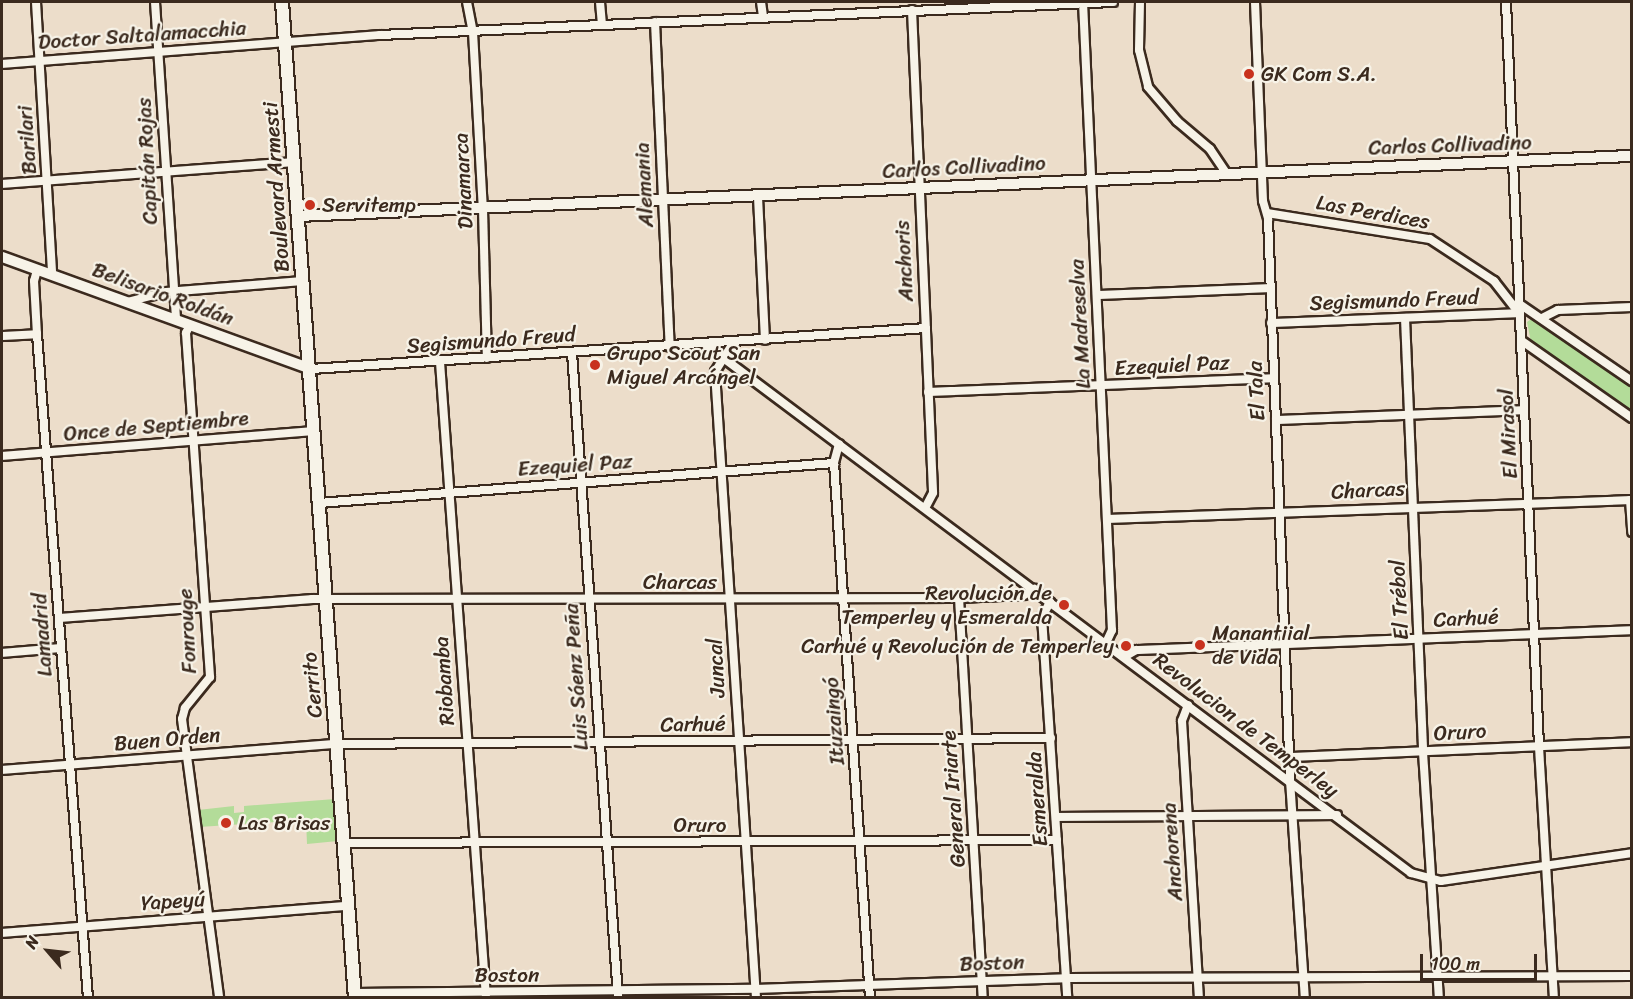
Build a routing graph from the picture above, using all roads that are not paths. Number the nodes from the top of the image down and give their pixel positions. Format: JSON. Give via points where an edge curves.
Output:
{"nodes":[{"id":1,"x":36,"y":2,"type":"edge"},
{"id":2,"x":155,"y":2,"type":"edge"},
{"id":3,"x":282,"y":2,"type":"edge"},
{"id":4,"x":467,"y":2,"type":"edge"},
{"id":5,"x":600,"y":2,"type":"edge"},
{"id":6,"x":761,"y":2,"type":"edge"},
{"id":7,"x":1083,"y":2,"type":"edge"},
{"id":8,"x":1113,"y":2,"type":"edge"},
{"id":9,"x":1140,"y":2,"type":"edge"},
{"id":10,"x":1255,"y":2,"type":"edge"},
{"id":11,"x":1506,"y":2,"type":"edge"},
{"id":12,"x":946,"y":4,"type":"edge"},
{"id":13,"x":912,"y":10,"type":"junction"},
{"id":14,"x":763,"y":16,"type":"junction"},
{"id":15,"x":655,"y":22,"type":"junction"},
{"id":16,"x":602,"y":23,"type":"junction"},
{"id":17,"x":473,"y":32,"type":"junction"},
{"id":18,"x":285,"y":42,"type":"junction"},
{"id":19,"x":160,"y":53,"type":"junction"},
{"id":20,"x":40,"y":61,"type":"junction"},
{"id":21,"x":2,"y":64,"type":"edge"},
{"id":22,"x":1632,"y":156,"type":"edge"},
{"id":23,"x":1514,"y":161,"type":"junction"},
{"id":24,"x":294,"y":162,"type":"junction"},
{"id":25,"x":166,"y":171,"type":"junction"},
{"id":26,"x":1263,"y":172,"type":"junction"},
{"id":27,"x":1227,"y":174,"type":"junction"},
{"id":28,"x":48,"y":181,"type":"junction"},
{"id":29,"x":1091,"y":181,"type":"junction"},
{"id":30,"x":2,"y":184,"type":"edge"},
{"id":31,"x":918,"y":189,"type":"junction"},
{"id":32,"x":758,"y":197,"type":"junction"},
{"id":33,"x":662,"y":202,"type":"junction"},
{"id":34,"x":483,"y":209,"type":"junction"},
{"id":35,"x":1267,"y":213,"type":"junction"},
{"id":36,"x":298,"y":216,"type":"junction"},
{"id":37,"x":2,"y":257,"type":"edge"},
{"id":38,"x":37,"y":270,"type":"junction"},
{"id":39,"x":52,"y":275,"type":"junction"},
{"id":40,"x":303,"y":281,"type":"junction"},
{"id":41,"x":1268,"y":288,"type":"junction"},
{"id":42,"x":172,"y":291,"type":"junction"},
{"id":43,"x":1097,"y":295,"type":"junction"},
{"id":44,"x":127,"y":302,"type":"junction"},
{"id":45,"x":1632,"y":307,"type":"edge"},
{"id":46,"x":1518,"y":308,"type":"junction"},
{"id":47,"x":1405,"y":318,"type":"junction"},
{"id":48,"x":1542,"y":318,"type":"junction"},
{"id":49,"x":176,"y":319,"type":"junction"},
{"id":50,"x":1271,"y":323,"type":"junction"},
{"id":51,"x":190,"y":325,"type":"junction"},
{"id":52,"x":926,"y":328,"type":"junction"},
{"id":53,"x":37,"y":334,"type":"junction"},
{"id":54,"x":2,"y":336,"type":"edge"},
{"id":55,"x":765,"y":340,"type":"junction"},
{"id":56,"x":1522,"y":341,"type":"junction"},
{"id":57,"x":733,"y":342,"type":"junction"},
{"id":58,"x":706,"y":345,"type":"junction"},
{"id":59,"x":670,"y":347,"type":"junction"},
{"id":60,"x":572,"y":353,"type":"junction"},
{"id":61,"x":722,"y":357,"type":"junction"},
{"id":62,"x":487,"y":358,"type":"junction"},
{"id":63,"x":440,"y":362,"type":"junction"},
{"id":64,"x":311,"y":369,"type":"junction"},
{"id":65,"x":1273,"y":378,"type":"junction"},
{"id":66,"x":1632,"y":381,"type":"edge"},
{"id":67,"x":1102,"y":387,"type":"junction"},
{"id":68,"x":928,"y":392,"type":"junction"},
{"id":69,"x":1524,"y":410,"type":"junction"},
{"id":70,"x":1408,"y":416,"type":"junction"},
{"id":71,"x":1632,"y":418,"type":"edge"},
{"id":72,"x":1276,"y":420,"type":"junction"},
{"id":73,"x":313,"y":431,"type":"junction"},
{"id":74,"x":193,"y":441,"type":"junction"},
{"id":75,"x":839,"y":444,"type":"junction"},
{"id":76,"x":47,"y":453,"type":"junction"},
{"id":77,"x":2,"y":456,"type":"edge"},
{"id":78,"x":834,"y":463,"type":"junction"},
{"id":79,"x":723,"y":472,"type":"junction"},
{"id":80,"x":580,"y":483,"type":"junction"},
{"id":81,"x":448,"y":493,"type":"junction"},
{"id":82,"x":1631,"y":500,"type":"edge"},
{"id":83,"x":1529,"y":501,"type":"junction"},
{"id":84,"x":319,"y":503,"type":"junction"},
{"id":85,"x":1412,"y":506,"type":"junction"},
{"id":86,"x":925,"y":508,"type":"junction"},
{"id":87,"x":1278,"y":512,"type":"junction"},
{"id":88,"x":1107,"y":519,"type":"junction"},
{"id":89,"x":1632,"y":532,"type":"edge"},
{"id":90,"x":1034,"y":589,"type":"junction"},
{"id":91,"x":457,"y":598,"type":"junction"},
{"id":92,"x":959,"y":598,"type":"junction"},
{"id":93,"x":325,"y":599,"type":"junction"},
{"id":94,"x":844,"y":599,"type":"junction"},
{"id":95,"x":730,"y":600,"type":"junction"},
{"id":96,"x":588,"y":601,"type":"junction"},
{"id":97,"x":1050,"y":602,"type":"junction"},
{"id":98,"x":205,"y":608,"type":"junction"},
{"id":99,"x":60,"y":618,"type":"junction"},
{"id":100,"x":1632,"y":630,"type":"edge"},
{"id":101,"x":1534,"y":633,"type":"junction"},
{"id":102,"x":1419,"y":638,"type":"junction"},
{"id":103,"x":1106,"y":643,"type":"junction"},
{"id":104,"x":1284,"y":645,"type":"junction"},
{"id":105,"x":60,"y":648,"type":"junction"},
{"id":106,"x":2,"y":653,"type":"edge"},
{"id":107,"x":1124,"y":657,"type":"junction"},
{"id":108,"x":1188,"y":705,"type":"junction"},
{"id":109,"x":1051,"y":738,"type":"junction"},
{"id":110,"x":739,"y":741,"type":"junction"},
{"id":111,"x":967,"y":741,"type":"junction"},
{"id":112,"x":854,"y":742,"type":"junction"},
{"id":113,"x":1632,"y":742,"type":"edge"},
{"id":114,"x":467,"y":743,"type":"junction"},
{"id":115,"x":600,"y":743,"type":"junction"},
{"id":116,"x":336,"y":744,"type":"junction"},
{"id":117,"x":1539,"y":747,"type":"junction"},
{"id":118,"x":1423,"y":752,"type":"junction"},
{"id":119,"x":186,"y":756,"type":"junction"},
{"id":120,"x":1290,"y":757,"type":"junction"},
{"id":121,"x":70,"y":764,"type":"junction"},
{"id":122,"x":2,"y":770,"type":"edge"},
{"id":123,"x":1290,"y":780,"type":"junction"},
{"id":124,"x":1337,"y":815,"type":"junction"},
{"id":125,"x":1292,"y":816,"type":"junction"},
{"id":126,"x":1057,"y":817,"type":"junction"},
{"id":127,"x":1188,"y":818,"type":"junction"},
{"id":128,"x":1058,"y":840,"type":"junction"},
{"id":129,"x":973,"y":841,"type":"junction"},
{"id":130,"x":746,"y":842,"type":"junction"},
{"id":131,"x":859,"y":842,"type":"junction"},
{"id":132,"x":343,"y":843,"type":"junction"},
{"id":133,"x":474,"y":843,"type":"junction"},
{"id":134,"x":607,"y":843,"type":"junction"},
{"id":135,"x":1632,"y":853,"type":"edge"},
{"id":136,"x":1545,"y":865,"type":"junction"},
{"id":137,"x":1432,"y":881,"type":"junction"},
{"id":138,"x":347,"y":906,"type":"junction"},
{"id":139,"x":206,"y":917,"type":"junction"},
{"id":140,"x":82,"y":926,"type":"junction"},
{"id":141,"x":2,"y":933,"type":"edge"},
{"id":142,"x":1553,"y":976,"type":"junction"},
{"id":143,"x":1632,"y":976,"type":"edge"},
{"id":144,"x":1438,"y":977,"type":"junction"},
{"id":145,"x":1066,"y":978,"type":"junction"},
{"id":146,"x":1198,"y":978,"type":"junction"},
{"id":147,"x":1303,"y":978,"type":"junction"},
{"id":148,"x":982,"y":981,"type":"junction"},
{"id":149,"x":869,"y":985,"type":"junction"},
{"id":150,"x":756,"y":993,"type":"edge"},
{"id":151,"x":355,"y":995,"type":"edge"},
{"id":152,"x":486,"y":995,"type":"edge"},
{"id":153,"x":618,"y":995,"type":"edge"},
{"id":154,"x":88,"y":998,"type":"edge"},
{"id":155,"x":219,"y":998,"type":"edge"},
{"id":156,"x":870,"y":998,"type":"edge"},
{"id":157,"x":983,"y":998,"type":"edge"},
{"id":158,"x":1067,"y":998,"type":"edge"},
{"id":159,"x":1199,"y":998,"type":"edge"},
{"id":160,"x":1305,"y":998,"type":"edge"},
{"id":161,"x":1439,"y":998,"type":"edge"},
{"id":162,"x":1554,"y":998,"type":"edge"}],
"edges":[{"from":1,"to":20,"type":"street","name":"Barilari"},
{"from":2,"to":19,"type":"street","name":"Capitán Rojas"},
{"from":3,"to":18,"type":"main road","name":"Boulevard Armesti"},
{"from":4,"to":17,"type":"street","name":"Dinamarca"},
{"from":5,"to":16,"type":"street"},
{"from":6,"to":14,"type":"street"},
{"from":7,"to":8,"type":"street","name":"Doctor Saltalamacchia"},
{"from":7,"to":12,"type":"street","name":"Doctor Saltalamacchia"},
{"from":7,"to":29,"type":"street","name":"La Madreselva"},
{"from":9,"to":27,"type":"street","via":[[1139,50],[1148,87],[1177,121],[1210,150]]},
{"from":10,"to":26,"type":"street","name":"El Tala"},
{"from":11,"to":23,"type":"street","name":"El Mirasol"},
{"from":12,"to":13,"type":"street","name":"Doctor Saltalamacchia"},
{"from":13,"to":14,"type":"street","name":"Doctor Saltalamacchia"},
{"from":13,"to":31,"type":"street","name":"Anchoris"},
{"from":14,"to":15,"type":"street","name":"Doctor Saltalamacchia"},
{"from":15,"to":16,"type":"street","name":"Doctor Saltalamacchia"},
{"from":15,"to":33,"type":"street","name":"Alemania"},
{"from":16,"to":17,"type":"street","name":"Doctor Saltalamacchia"},
{"from":17,"to":18,"type":"street","name":"Doctor Saltalamacchia"},
{"from":17,"to":34,"type":"street","name":"Dinamarca"},
{"from":18,"to":19,"type":"street","name":"Doctor Saltalamacchia"},
{"from":18,"to":24,"type":"main road","name":"Boulevard Armesti"},
{"from":19,"to":20,"type":"street","name":"Doctor Saltalamacchia"},
{"from":19,"to":25,"type":"street","name":"Capitán Rojas"},
{"from":20,"to":21,"type":"street","name":"Doctor Saltalamacchia"},
{"from":20,"to":28,"type":"street","name":"Barilari"},
{"from":22,"to":23,"type":"street","name":"Carlos Collivadino"},
{"from":23,"to":26,"type":"street","name":"Carlos Collivadino"},
{"from":23,"to":46,"type":"street","name":"El Mirasol"},
{"from":24,"to":25,"type":"street"},
{"from":24,"to":36,"type":"main road","name":"Boulevard Armesti"},
{"from":25,"to":28,"type":"street"},
{"from":25,"to":42,"type":"street","name":"Capitán Rojas"},
{"from":26,"to":27,"type":"street","name":"Carlos Collivadino"},
{"from":26,"to":35,"type":"street","name":"El Tala"},
{"from":27,"to":29,"type":"street","name":"Carlos Collivadino"},
{"from":28,"to":30,"type":"street"},
{"from":28,"to":39,"type":"street","name":"Barilari"},
{"from":29,"to":31,"type":"street","name":"Carlos Collivadino"},
{"from":29,"to":43,"type":"street","name":"La Madreselva"},
{"from":31,"to":32,"type":"street","name":"Carlos Collivadino"},
{"from":31,"to":52,"type":"street","name":"Anchoris"},
{"from":32,"to":33,"type":"street","name":"Carlos Collivadino"},
{"from":32,"to":55,"type":"street"},
{"from":33,"to":34,"type":"street","name":"Carlos Collivadino"},
{"from":33,"to":59,"type":"street","name":"Alemania"},
{"from":34,"to":36,"type":"street","name":"Carlos Collivadino"},
{"from":34,"to":62,"type":"street","name":"Dinamarca"},
{"from":35,"to":41,"type":"street","name":"El Tala"},
{"from":35,"to":46,"type":"street","name":"Las Perdices","via":[[1430,239],[1494,281]]},
{"from":36,"to":40,"type":"main road","name":"Boulevard Armesti"},
{"from":37,"to":38,"type":"street","name":"Belisario Roldán"},
{"from":38,"to":39,"type":"street","name":"Belisario Roldán"},
{"from":38,"to":53,"type":"street","name":"Lamadrid"},
{"from":39,"to":44,"type":"street","name":"Belisario Roldán"},
{"from":40,"to":42,"type":"street"},
{"from":40,"to":64,"type":"main road","name":"Boulevard Armesti"},
{"from":41,"to":43,"type":"street"},
{"from":41,"to":50,"type":"street","name":"El Tala"},
{"from":42,"to":44,"type":"street"},
{"from":42,"to":49,"type":"street","name":"Capitán Rojas"},
{"from":43,"to":67,"type":"street","name":"La Madreselva"},
{"from":44,"to":49,"type":"street","name":"Belisario Roldán"},
{"from":45,"to":48,"type":"street","via":[[1558,310]]},
{"from":46,"to":47,"type":"street","name":"Segismundo Freud"},
{"from":46,"to":48,"type":"street","name":"Las Perdices"},
{"from":46,"to":56,"type":"street","name":"El Mirasol"},
{"from":47,"to":50,"type":"street","name":"Segismundo Freud"},
{"from":47,"to":70,"type":"street","name":"El Trébol"},
{"from":48,"to":66,"type":"street","name":"Las Perdices"},
{"from":49,"to":51,"type":"street","name":"Belisario Roldán"},
{"from":50,"to":65,"type":"street","name":"El Tala"},
{"from":51,"to":64,"type":"street","name":"Belisario Roldán"},
{"from":51,"to":74,"type":"street","name":"Fonrouge","via":[[186,333]]},
{"from":52,"to":55,"type":"street","name":"Segismundo Freud"},
{"from":52,"to":68,"type":"street","name":"Anchoris"},
{"from":53,"to":54,"type":"street"},
{"from":53,"to":76,"type":"street","name":"Lamadrid"},
{"from":55,"to":57,"type":"street","name":"Segismundo Freud"},
{"from":56,"to":69,"type":"street","name":"El Mirasol"},
{"from":56,"to":71,"type":"street"},
{"from":57,"to":58,"type":"street","name":"Segismundo Freud"},
{"from":57,"to":61,"type":"street","name":"Juncal"},
{"from":58,"to":59,"type":"street","name":"Segismundo Freud"},
{"from":58,"to":61,"type":"street","name":"Revolucion de Temperley"},
{"from":59,"to":60,"type":"street","name":"Segismundo Freud"},
{"from":60,"to":62,"type":"street","name":"Segismundo Freud"},
{"from":60,"to":80,"type":"street","name":"Luis Sáenz Peña"},
{"from":61,"to":75,"type":"street","name":"Revolucion de Temperley"},
{"from":61,"to":79,"type":"street","name":"Juncal","via":[[715,372]]},
{"from":62,"to":63,"type":"street","name":"Segismundo Freud"},
{"from":63,"to":64,"type":"street","name":"Segismundo Freud"},
{"from":63,"to":81,"type":"street","name":"Riobamba"},
{"from":64,"to":73,"type":"main road","name":"Cerrito"},
{"from":65,"to":67,"type":"street","name":"Ezequiel Paz"},
{"from":65,"to":72,"type":"street","name":"El Tala"},
{"from":67,"to":68,"type":"street","name":"Ezequiel Paz"},
{"from":67,"to":88,"type":"street","name":"La Madreselva"},
{"from":68,"to":86,"type":"street","name":"Anchoris","via":[[933,493]]},
{"from":69,"to":70,"type":"street"},
{"from":69,"to":83,"type":"street","name":"El Mirasol"},
{"from":70,"to":72,"type":"street"},
{"from":70,"to":85,"type":"street","name":"El Trébol"},
{"from":72,"to":87,"type":"street","name":"El Tala"},
{"from":73,"to":74,"type":"street","name":"Once de Septiembre"},
{"from":73,"to":84,"type":"main road","name":"Cerrito"},
{"from":74,"to":76,"type":"street","name":"Once de Septiembre"},
{"from":74,"to":98,"type":"street","name":"Fonrouge"},
{"from":75,"to":78,"type":"street","name":"Ituzaingó"},
{"from":75,"to":86,"type":"street","name":"Revolucion de Temperley"},
{"from":76,"to":77,"type":"street","name":"Once de Septiembre"},
{"from":76,"to":99,"type":"street","name":"Lamadrid"},
{"from":78,"to":79,"type":"street","name":"Ezequiel Paz"},
{"from":78,"to":94,"type":"street","name":"Ituzaingó"},
{"from":79,"to":80,"type":"street","name":"Ezequiel Paz"},
{"from":79,"to":95,"type":"street","name":"Juncal"},
{"from":80,"to":81,"type":"street","name":"Ezequiel Paz"},
{"from":80,"to":96,"type":"street","name":"Luis Sáenz Peña"},
{"from":81,"to":84,"type":"street","name":"Ezequiel Paz"},
{"from":81,"to":91,"type":"street","name":"Riobamba"},
{"from":82,"to":83,"type":"street","name":"Charcas"},
{"from":82,"to":89,"type":"street"},
{"from":83,"to":85,"type":"street","name":"Charcas"},
{"from":83,"to":101,"type":"street","name":"El Mirasol"},
{"from":84,"to":93,"type":"main road","name":"Cerrito"},
{"from":85,"to":87,"type":"street","name":"Charcas"},
{"from":85,"to":102,"type":"street","name":"El Trébol"},
{"from":86,"to":90,"type":"street","name":"Revolucion de Temperley"},
{"from":87,"to":88,"type":"street","name":"Charcas"},
{"from":87,"to":104,"type":"street","name":"El Tala"},
{"from":88,"to":103,"type":"street","name":"La Madreselva","via":[[1112,630]]},
{"from":90,"to":92,"type":"street","name":"Charcas","via":[[1024,596]]},
{"from":90,"to":97,"type":"street","name":"Revolucion de Temperley"},
{"from":91,"to":93,"type":"street","name":"Charcas"},
{"from":91,"to":96,"type":"street","name":"Charcas"},
{"from":91,"to":114,"type":"street","name":"Riobamba"},
{"from":92,"to":94,"type":"street","name":"Charcas"},
{"from":92,"to":111,"type":"street","name":"General Iriarte"},
{"from":93,"to":98,"type":"street","name":"Charcas"},
{"from":93,"to":116,"type":"main road","name":"Cerrito"},
{"from":94,"to":95,"type":"street","name":"Charcas"},
{"from":94,"to":112,"type":"street","name":"Ituzaingó"},
{"from":95,"to":96,"type":"street","name":"Charcas"},
{"from":95,"to":110,"type":"street","name":"Juncal"},
{"from":96,"to":115,"type":"street","name":"Luis Sáenz Peña"},
{"from":97,"to":103,"type":"street","name":"Revolucion de Temperley"},
{"from":97,"to":109,"type":"street","name":"Esmeralda","via":[[1042,617]]},
{"from":98,"to":99,"type":"street","name":"Charcas"},
{"from":98,"to":119,"type":"street","name":"Fonrouge","via":[[210,677],[182,713]]},
{"from":99,"to":105,"type":"street","name":"Lamadrid"},
{"from":100,"to":101,"type":"street","name":"Carhué"},
{"from":101,"to":102,"type":"street","name":"Carhué"},
{"from":101,"to":117,"type":"street","name":"El Mirasol"},
{"from":102,"to":104,"type":"street","name":"Carhué"},
{"from":102,"to":118,"type":"street","name":"El Trébol"},
{"from":103,"to":107,"type":"street","name":"Revolucion de Temperley"},
{"from":104,"to":107,"type":"street","name":"Carhué","via":[[1136,650]]},
{"from":104,"to":120,"type":"street","name":"El Tala"},
{"from":105,"to":106,"type":"street"},
{"from":105,"to":121,"type":"street","name":"Lamadrid"},
{"from":107,"to":108,"type":"street","name":"Revolucion de Temperley"},
{"from":108,"to":123,"type":"street","name":"Revolucion de Temperley"},
{"from":108,"to":127,"type":"street","name":"Anchorena","via":[[1182,721]]},
{"from":109,"to":111,"type":"street","name":"Carhué"},
{"from":109,"to":126,"type":"street","name":"Esmeralda"},
{"from":110,"to":112,"type":"street","name":"Carhué"},
{"from":110,"to":115,"type":"street","name":"Carhué"},
{"from":110,"to":130,"type":"street","name":"Juncal"},
{"from":111,"to":112,"type":"street","name":"Carhué"},
{"from":111,"to":129,"type":"street","name":"General Iriarte"},
{"from":112,"to":131,"type":"street","name":"Ituzaingó"},
{"from":113,"to":117,"type":"street","name":"Oruro"},
{"from":114,"to":115,"type":"street","name":"Carhué"},
{"from":114,"to":116,"type":"street","name":"Carhué"},
{"from":114,"to":133,"type":"street","name":"Riobamba"},
{"from":115,"to":134,"type":"street","name":"Luis Sáenz Peña"},
{"from":116,"to":119,"type":"street","name":"Buen Orden"},
{"from":116,"to":132,"type":"main road","name":"Cerrito"},
{"from":117,"to":118,"type":"street","name":"Oruro"},
{"from":117,"to":136,"type":"street","name":"El Mirasol"},
{"from":118,"to":120,"type":"street","name":"Oruro"},
{"from":118,"to":137,"type":"street","name":"El Trébol"},
{"from":119,"to":121,"type":"street","name":"Buen Orden"},
{"from":119,"to":139,"type":"street","name":"Fonrouge"},
{"from":120,"to":123,"type":"street","name":"El Tala"},
{"from":121,"to":122,"type":"street","name":"Buen Orden"},
{"from":121,"to":140,"type":"street","name":"Lamadrid"},
{"from":123,"to":124,"type":"street","name":"Revolucion de Temperley"},
{"from":123,"to":125,"type":"street","name":"El Tala"},
{"from":124,"to":125,"type":"street"},
{"from":124,"to":137,"type":"street","name":"Revolucion de Temperley","via":[[1411,873]]},
{"from":125,"to":127,"type":"street"},
{"from":125,"to":147,"type":"street","name":"El Tala"},
{"from":126,"to":127,"type":"street"},
{"from":126,"to":128,"type":"street","name":"Esmeralda"},
{"from":127,"to":146,"type":"street","name":"Anchorena"},
{"from":128,"to":129,"type":"street","name":"Oruro"},
{"from":128,"to":145,"type":"street","name":"Esmeralda"},
{"from":129,"to":131,"type":"street","name":"Oruro"},
{"from":129,"to":148,"type":"street","name":"General Iriarte"},
{"from":130,"to":131,"type":"street","name":"Oruro"},
{"from":130,"to":134,"type":"street","name":"Oruro"},
{"from":130,"to":150,"type":"street","name":"Juncal"},
{"from":131,"to":149,"type":"street","name":"Ituzaingó"},
{"from":132,"to":133,"type":"street","name":"Oruro"},
{"from":132,"to":138,"type":"main road","name":"Cerrito"},
{"from":133,"to":134,"type":"street","name":"Oruro"},
{"from":133,"to":152,"type":"street","name":"Riobamba"},
{"from":134,"to":153,"type":"street","name":"Luis Sáenz Peña"},
{"from":135,"to":136,"type":"street"},
{"from":136,"to":137,"type":"street"},
{"from":136,"to":142,"type":"street","name":"El Mirasol"},
{"from":137,"to":144,"type":"street","name":"El Trébol"},
{"from":138,"to":139,"type":"street","name":"Yapeyú"},
{"from":138,"to":151,"type":"main road","name":"Cerrito"},
{"from":139,"to":140,"type":"street","name":"Yapeyú"},
{"from":139,"to":155,"type":"street","name":"Fonrouge"},
{"from":140,"to":141,"type":"street","name":"Yapeyú"},
{"from":140,"to":154,"type":"street","name":"Lamadrid"},
{"from":142,"to":143,"type":"street","name":"Boston"},
{"from":142,"to":144,"type":"street","name":"Boston"},
{"from":142,"to":162,"type":"street","name":"El Mirasol"},
{"from":144,"to":147,"type":"street","name":"Boston"},
{"from":144,"to":161,"type":"street","name":"El Trébol"},
{"from":145,"to":146,"type":"street","name":"Boston"},
{"from":145,"to":148,"type":"street","name":"Boston"},
{"from":145,"to":158,"type":"street","name":"Esmeralda"},
{"from":146,"to":147,"type":"street","name":"Boston"},
{"from":146,"to":159,"type":"street","name":"Anchorena"},
{"from":147,"to":160,"type":"street","name":"El Tala"},
{"from":148,"to":149,"type":"street","name":"Boston"},
{"from":148,"to":157,"type":"street","name":"General Iriarte"},
{"from":149,"to":150,"type":"street","name":"Boston"},
{"from":149,"to":156,"type":"street","name":"Ituzaingó"},
{"from":150,"to":153,"type":"street","name":"Boston"},
{"from":151,"to":152,"type":"street","name":"Boston"},
{"from":152,"to":153,"type":"street","name":"Boston"}]}
